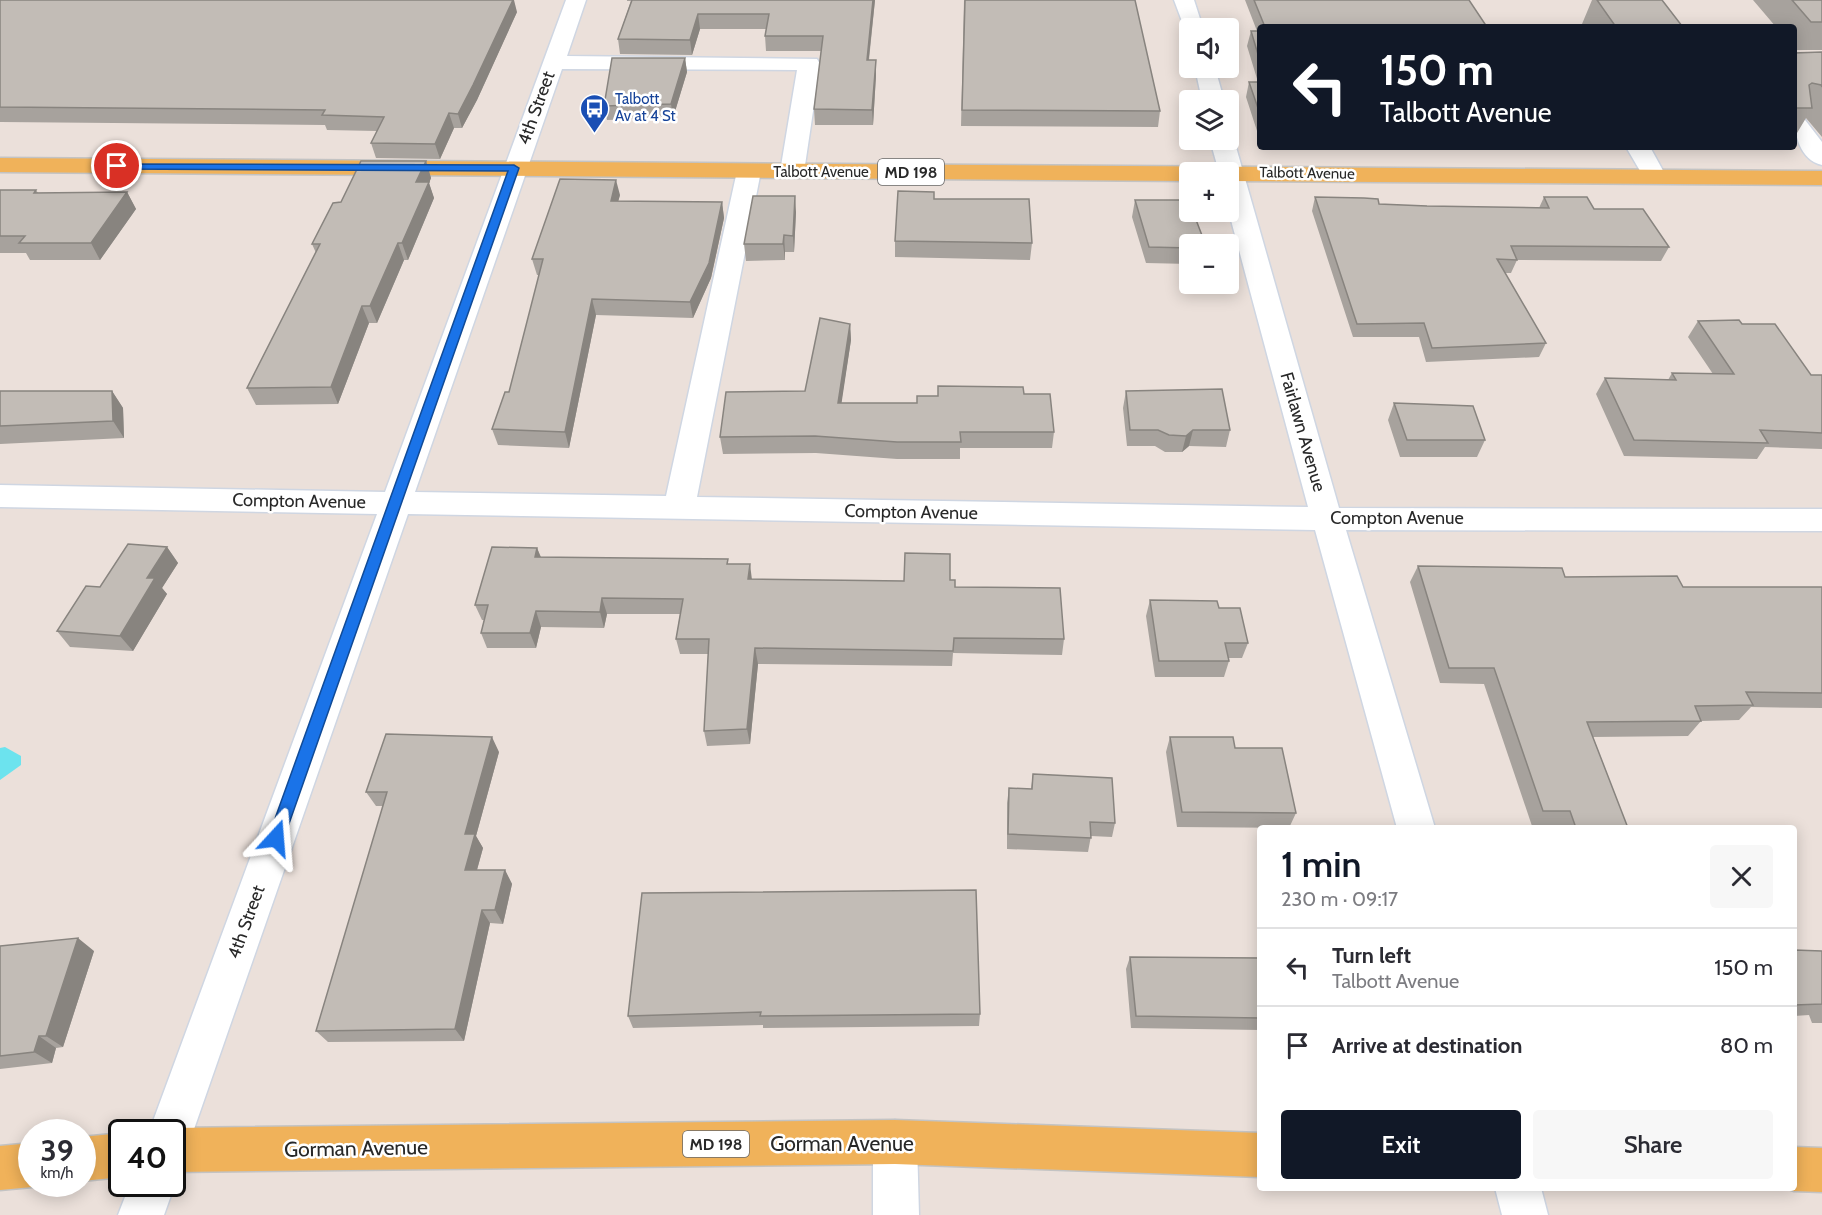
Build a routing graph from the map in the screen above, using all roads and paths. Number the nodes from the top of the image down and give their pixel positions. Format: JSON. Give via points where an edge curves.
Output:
{"nodes":[{"id":1,"x":576,"y":0,"type":"edge"},
{"id":2,"x":1184,"y":0,"type":"edge"},
{"id":3,"x":1190,"y":18,"type":"edge"},
{"id":4,"x":553,"y":62,"type":"junction"},
{"id":5,"x":1797,"y":125,"type":"edge"},
{"id":6,"x":1640,"y":150,"type":"edge"},
{"id":7,"x":1822,"y":158,"type":"edge"},
{"id":8,"x":0,"y":165,"type":"edge"},
{"id":9,"x":514,"y":168,"type":"junction"},
{"id":10,"x":749,"y":171,"type":"junction"},
{"id":11,"x":792,"y":171,"type":"junction"},
{"id":12,"x":1179,"y":172,"type":"edge"},
{"id":13,"x":1239,"y":172,"type":"edge"},
{"id":14,"x":1654,"y":176,"type":"junction"},
{"id":15,"x":1822,"y":178,"type":"edge"},
{"id":16,"x":1239,"y":204,"type":"edge"},
{"id":17,"x":0,"y":496,"type":"edge"},
{"id":18,"x":396,"y":502,"type":"junction"},
{"id":19,"x":679,"y":508,"type":"junction"},
{"id":20,"x":1329,"y":519,"type":"junction"},
{"id":21,"x":1822,"y":520,"type":"edge"},
{"id":22,"x":1415,"y":825,"type":"edge"},
{"id":23,"x":176,"y":1119,"type":"edge"},
{"id":24,"x":895,"y":1142,"type":"junction"},
{"id":25,"x":186,"y":1150,"type":"edge"},
{"id":26,"x":1257,"y":1155,"type":"edge"},
{"id":27,"x":18,"y":1166,"type":"edge"},
{"id":28,"x":0,"y":1168,"type":"edge"},
{"id":29,"x":1797,"y":1169,"type":"edge"},
{"id":30,"x":1822,"y":1170,"type":"edge"},
{"id":31,"x":1519,"y":1191,"type":"edge"},
{"id":32,"x":147,"y":1197,"type":"edge"},
{"id":33,"x":141,"y":1215,"type":"edge"},
{"id":34,"x":896,"y":1215,"type":"edge"},
{"id":35,"x":1525,"y":1215,"type":"edge"}],
"edges":[{"from":1,"to":4,"type":"street","name":"4th Street"},
{"from":2,"to":3,"type":"street"},
{"from":4,"to":9,"type":"street","name":"4th Street"},
{"from":4,"to":11,"type":"street","via":[[809,64]]},
{"from":5,"to":7,"type":"street"},
{"from":6,"to":14,"type":"street"},
{"from":8,"to":9,"type":"main road","name":"Talbott Avenue","number":"MD 198"},
{"from":9,"to":10,"type":"main road","name":"Talbott Avenue","number":"MD 198"},
{"from":9,"to":18,"type":"street","name":"4th Street"},
{"from":10,"to":11,"type":"main road","name":"Talbott Avenue","number":"MD 198"},
{"from":10,"to":19,"type":"street"},
{"from":11,"to":12,"type":"main road","name":"Talbott Avenue","number":"MD 198"},
{"from":13,"to":14,"type":"main road","name":"Talbott Avenue","number":"MD 198"},
{"from":14,"to":15,"type":"main road","name":"Talbott Avenue","number":"MD 198"},
{"from":16,"to":20,"type":"street","name":"Fairlawn Avenue"},
{"from":17,"to":18,"type":"street","name":"Compton Avenue"},
{"from":18,"to":19,"type":"street","name":"Compton Avenue"},
{"from":18,"to":23,"type":"street","name":"4th Street"},
{"from":19,"to":20,"type":"street","name":"Compton Avenue"},
{"from":20,"to":21,"type":"street","name":"Compton Avenue"},
{"from":20,"to":22,"type":"street","name":"Fairlawn Avenue"},
{"from":24,"to":25,"type":"main road","name":"Gorman Avenue","number":"MD 198"},
{"from":24,"to":26,"type":"main road","name":"Gorman Avenue","number":"MD 198"},
{"from":24,"to":34,"type":"street"},
{"from":27,"to":28,"type":"main road"},
{"from":29,"to":30,"type":"main road"},
{"from":31,"to":35,"type":"street"},
{"from":32,"to":33,"type":"street"}]}
